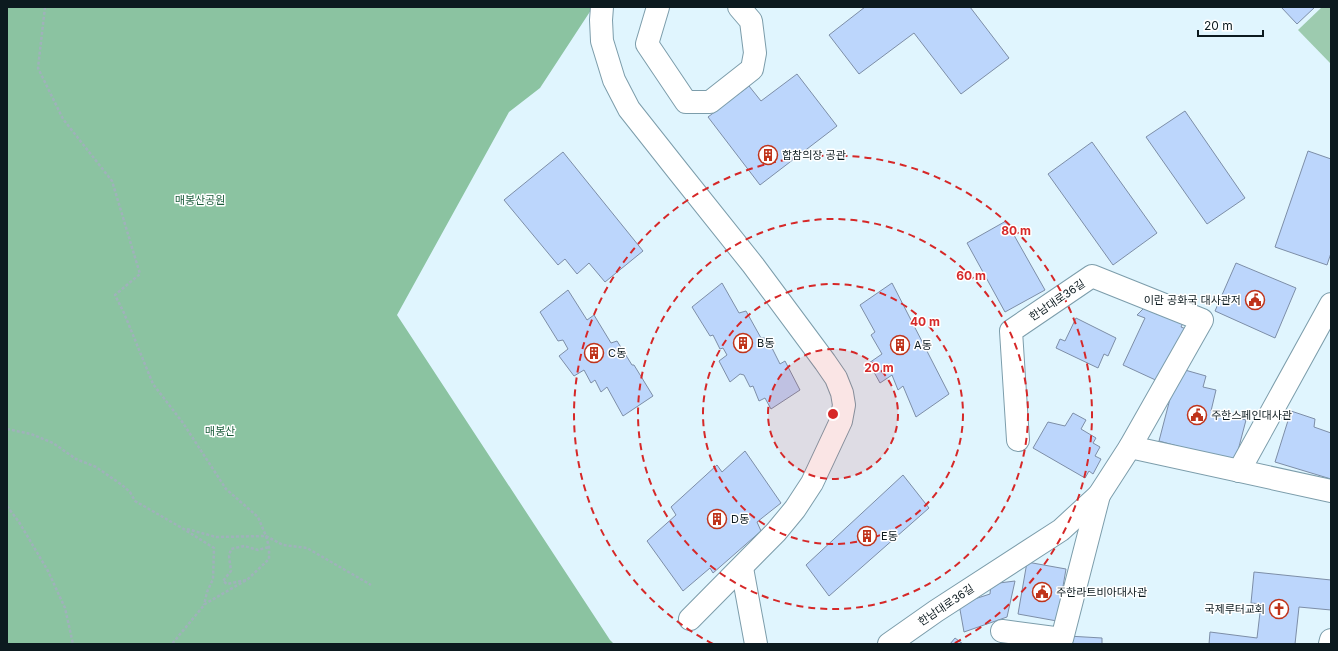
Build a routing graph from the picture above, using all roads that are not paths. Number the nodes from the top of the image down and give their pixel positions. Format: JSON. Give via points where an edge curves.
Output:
{"nodes":[{"id":1,"x":602,"y":7,"type":"edge"},
{"id":2,"x":658,"y":7,"type":"edge"},
{"id":3,"x":739,"y":7,"type":"edge"},
{"id":4,"x":1331,"y":304,"type":"edge"},
{"id":5,"x":1018,"y":440,"type":"dead end"},
{"id":6,"x":1130,"y":447,"type":"junction"},
{"id":7,"x":1239,"y":471,"type":"junction"},
{"id":8,"x":1331,"y":491,"type":"edge"},
{"id":9,"x":1099,"y":495,"type":"junction"},
{"id":10,"x":742,"y":568,"type":"junction"},
{"id":11,"x":690,"y":619,"type":"dead end"},
{"id":12,"x":1002,"y":631,"type":"dead end"},
{"id":13,"x":1331,"y":640,"type":"edge"},
{"id":14,"x":756,"y":644,"type":"edge"},
{"id":15,"x":889,"y":644,"type":"edge"},
{"id":16,"x":1330,"y":644,"type":"edge"}],
"edges":[{"from":1,"to":10,"type":"street","via":[[602,41],[614,80],[629,109],[753,265],[836,378],[842,393],[844,405],[841,421],[812,483],[781,526]]},
{"from":2,"to":3,"type":"street","via":[[647,44],[686,102],[710,102],[752,69],[755,53],[751,21]]},
{"from":4,"to":7,"type":"street"},
{"from":5,"to":6,"type":"street","name":"한남대로36길","via":[[1011,331],[1092,276],[1202,320]]},
{"from":6,"to":7,"type":"street"},
{"from":6,"to":9,"type":"street","name":"한남대로36길"},
{"from":7,"to":8,"type":"street"},
{"from":9,"to":12,"type":"street","name":"한남대로36길","via":[[1062,639]]},
{"from":9,"to":15,"type":"street","name":"한남대로36길","via":[[1060,530]]},
{"from":10,"to":11,"type":"street"},
{"from":10,"to":14,"type":"street"},
{"from":13,"to":16,"type":"street"}]}
